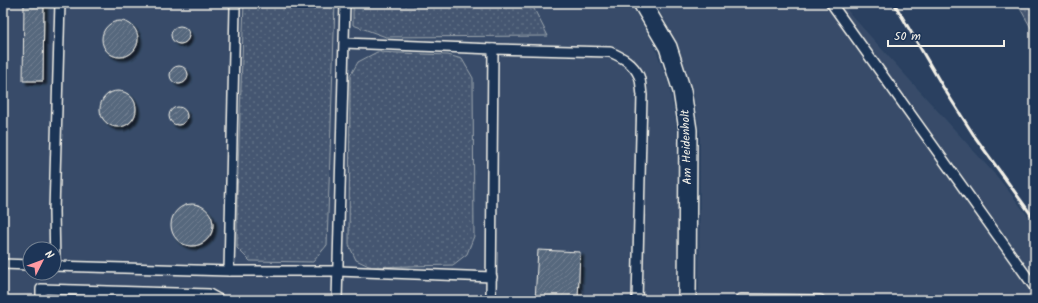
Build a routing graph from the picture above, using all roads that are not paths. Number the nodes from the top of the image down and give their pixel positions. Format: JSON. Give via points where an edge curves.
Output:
{"nodes":[{"id":1,"x":60,"y":3,"type":"edge"},
{"id":2,"x":234,"y":3,"type":"edge"},
{"id":3,"x":345,"y":3,"type":"edge"},
{"id":4,"x":642,"y":3,"type":"edge"},
{"id":5,"x":831,"y":3,"type":"edge"},
{"id":6,"x":345,"y":43,"type":"junction"},
{"id":7,"x":493,"y":49,"type":"junction"},
{"id":8,"x":54,"y":241,"type":"edge"},
{"id":9,"x":3,"y":264,"type":"edge"},
{"id":10,"x":22,"y":265,"type":"edge"},
{"id":11,"x":62,"y":266,"type":"edge"},
{"id":12,"x":229,"y":271,"type":"junction"},
{"id":13,"x":338,"y":271,"type":"junction"},
{"id":14,"x":492,"y":277,"type":"junction"},
{"id":15,"x":1035,"y":288,"type":"edge"},
{"id":16,"x":107,"y":296,"type":"edge"},
{"id":17,"x":41,"y":300,"type":"edge"},
{"id":18,"x":220,"y":300,"type":"edge"},
{"id":19,"x":337,"y":300,"type":"edge"},
{"id":20,"x":491,"y":300,"type":"edge"},
{"id":21,"x":637,"y":300,"type":"edge"},
{"id":22,"x":687,"y":300,"type":"edge"},
{"id":23,"x":741,"y":300,"type":"edge"},
{"id":24,"x":820,"y":300,"type":"edge"}],
"edges":[{"from":1,"to":8,"type":"lane"},
{"from":2,"to":12,"type":"lane"},
{"from":3,"to":6,"type":"lane"},
{"from":4,"to":22,"type":"street","name":"Am Heidenholt","via":[[668,46],[682,91],[688,130]]},
{"from":5,"to":15,"type":"lane"},
{"from":6,"to":7,"type":"lane"},
{"from":6,"to":13,"type":"lane"},
{"from":7,"to":14,"type":"lane"},
{"from":7,"to":21,"type":"lane","via":[[610,52],[622,57],[639,76],[642,95]]},
{"from":9,"to":10,"type":"lane"},
{"from":11,"to":12,"type":"lane"},
{"from":12,"to":13,"type":"lane"},
{"from":13,"to":14,"type":"lane"},
{"from":13,"to":19,"type":"lane"},
{"from":14,"to":20,"type":"lane"},
{"from":16,"to":17,"type":"lane","via":[[41,289]]},
{"from":16,"to":18,"type":"lane","via":[[209,294]]},
{"from":23,"to":24,"type":"lane"}]}
